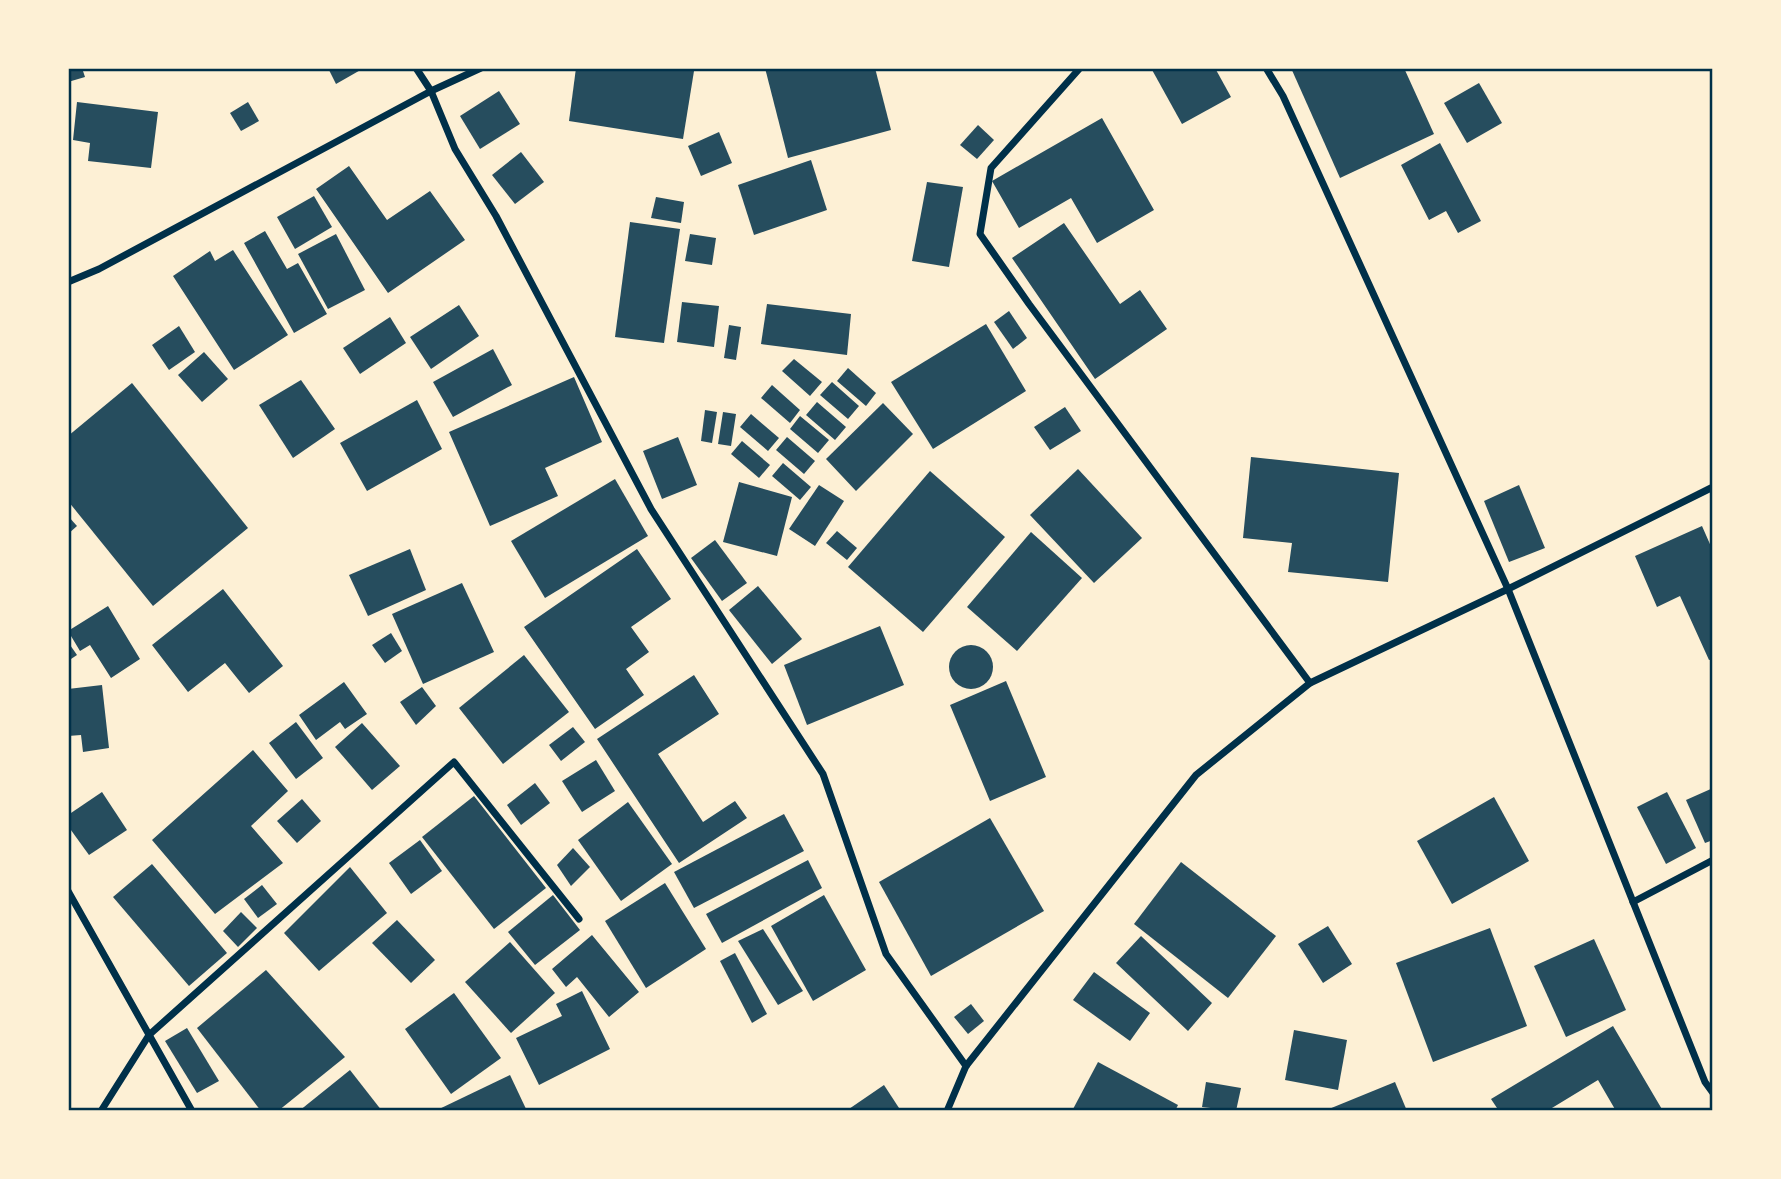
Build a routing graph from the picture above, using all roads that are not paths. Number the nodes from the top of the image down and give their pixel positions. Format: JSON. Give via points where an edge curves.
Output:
{"nodes":[{"id":1,"x":416,"y":68,"type":"edge"},
{"id":2,"x":481,"y":68,"type":"edge"},
{"id":3,"x":1080,"y":68,"type":"edge"},
{"id":4,"x":1266,"y":68,"type":"edge"},
{"id":5,"x":431,"y":91,"type":"junction"},
{"id":6,"x":68,"y":282,"type":"edge"},
{"id":7,"x":1713,"y":486,"type":"edge"},
{"id":8,"x":1508,"y":589,"type":"junction"},
{"id":9,"x":1310,"y":683,"type":"junction"},
{"id":10,"x":1713,"y":860,"type":"edge"},
{"id":11,"x":68,"y":891,"type":"edge"},
{"id":12,"x":1633,"y":902,"type":"junction"},
{"id":13,"x":579,"y":919,"type":"dead end"},
{"id":14,"x":149,"y":1035,"type":"junction"},
{"id":15,"x":965,"y":1066,"type":"junction"},
{"id":16,"x":1713,"y":1093,"type":"edge"},
{"id":17,"x":101,"y":1111,"type":"edge"},
{"id":18,"x":192,"y":1111,"type":"edge"},
{"id":19,"x":947,"y":1111,"type":"edge"}],
"edges":[{"from":1,"to":5,"type":"street"},
{"from":2,"to":5,"type":"street"},
{"from":3,"to":9,"type":"street","via":[[991,168],[980,234]]},
{"from":4,"to":8,"type":"street","via":[[1283,96]]},
{"from":5,"to":6,"type":"street"},
{"from":5,"to":15,"type":"street","via":[[455,149],[496,216],[651,509],[823,774],[886,954]]},
{"from":7,"to":8,"type":"street"},
{"from":8,"to":9,"type":"street"},
{"from":8,"to":12,"type":"street"},
{"from":9,"to":15,"type":"street","via":[[1196,775]]},
{"from":10,"to":12,"type":"street"},
{"from":11,"to":14,"type":"street"},
{"from":12,"to":16,"type":"street"},
{"from":13,"to":14,"type":"street","via":[[454,762]]},
{"from":14,"to":17,"type":"street"},
{"from":14,"to":18,"type":"street"},
{"from":15,"to":19,"type":"street"}]}
